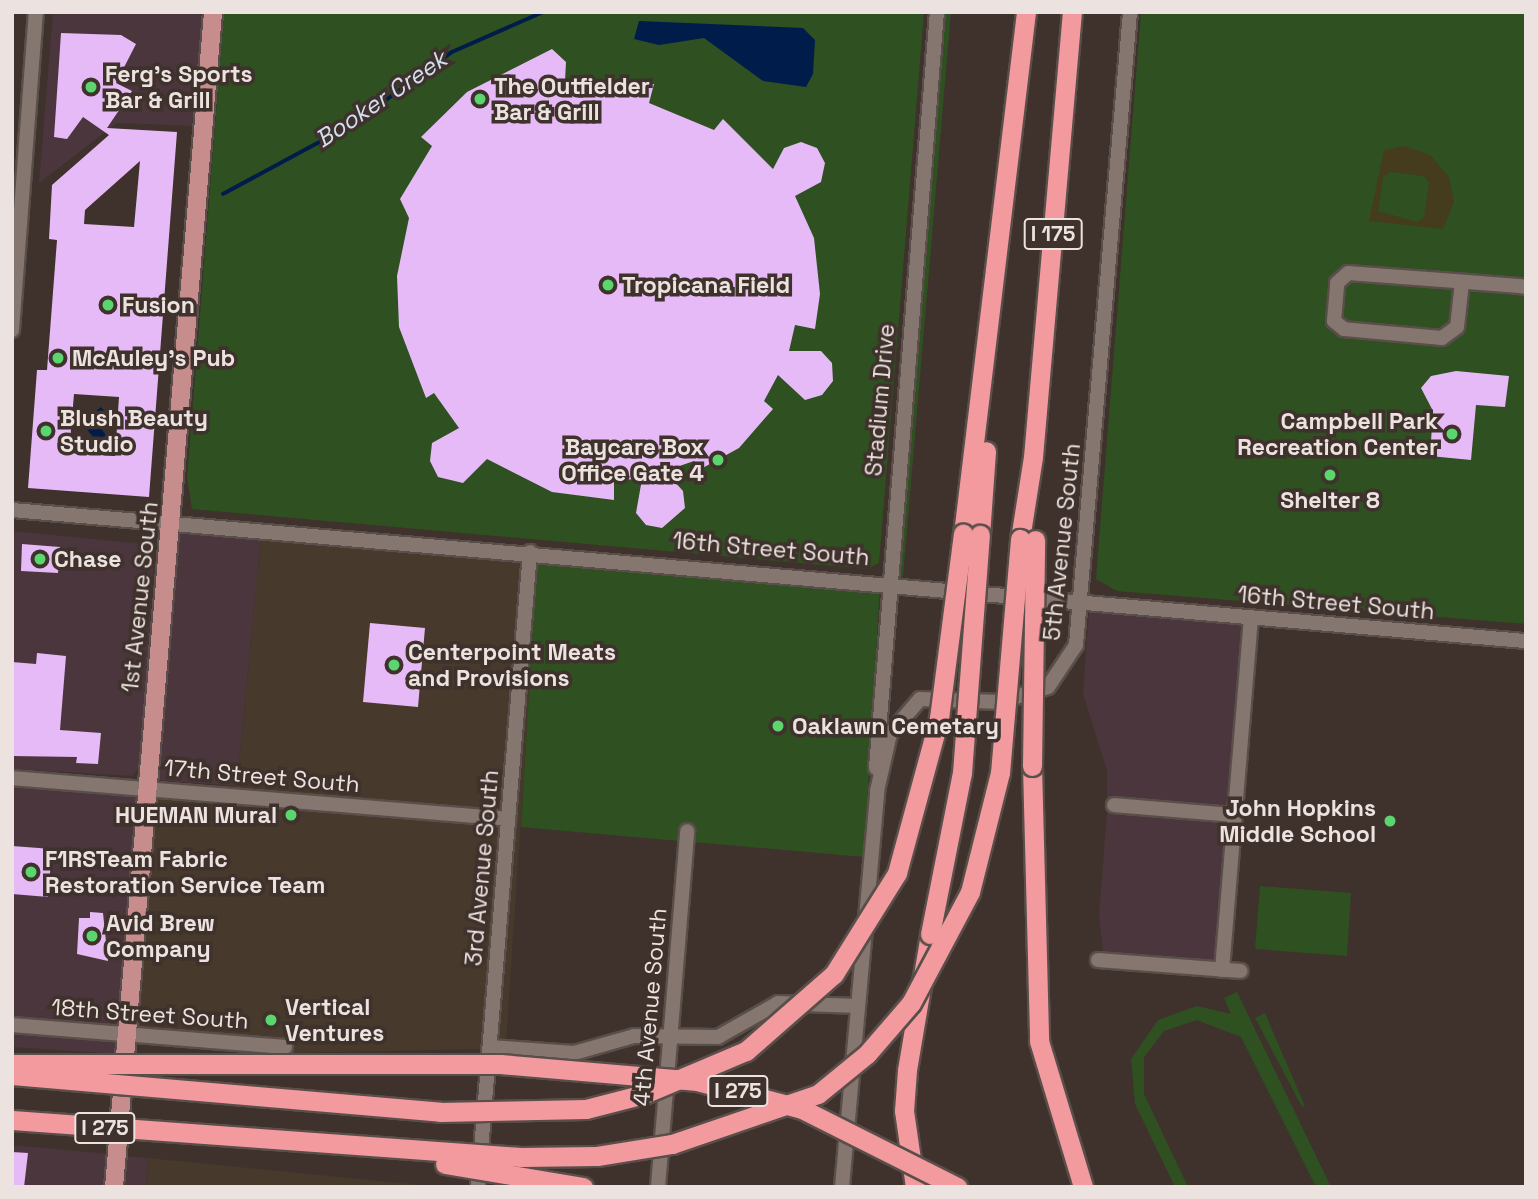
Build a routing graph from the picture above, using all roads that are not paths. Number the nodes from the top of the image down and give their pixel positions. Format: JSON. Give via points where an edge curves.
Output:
{"nodes":[{"id":1,"x":36,"y":12,"type":"edge"},
{"id":2,"x":213,"y":12,"type":"edge"},
{"id":3,"x":937,"y":12,"type":"edge"},
{"id":4,"x":1026,"y":12,"type":"edge"},
{"id":5,"x":1072,"y":12,"type":"edge"},
{"id":6,"x":1130,"y":12,"type":"edge"},
{"id":7,"x":1462,"y":282,"type":"junction"},
{"id":8,"x":1526,"y":287,"type":"edge"},
{"id":9,"x":12,"y":330,"type":"edge"},
{"id":10,"x":12,"y":510,"type":"edge"},
{"id":11,"x":171,"y":523,"type":"junction"},
{"id":12,"x":972,"y":534,"type":"junction"},
{"id":13,"x":1027,"y":540,"type":"junction"},
{"id":14,"x":530,"y":552,"type":"junction"},
{"id":15,"x":887,"y":582,"type":"junction"},
{"id":16,"x":1083,"y":602,"type":"junction"},
{"id":17,"x":1251,"y":620,"type":"junction"},
{"id":18,"x":1526,"y":641,"type":"edge"},
{"id":19,"x":12,"y":778,"type":"edge"},
{"id":20,"x":147,"y":789,"type":"junction"},
{"id":21,"x":877,"y":791,"type":"junction"},
{"id":22,"x":1114,"y":805,"type":"dead end"},
{"id":23,"x":1234,"y":815,"type":"junction"},
{"id":24,"x":508,"y":819,"type":"junction"},
{"id":25,"x":687,"y":831,"type":"dead end"},
{"id":26,"x":1098,"y":960,"type":"dead end"},
{"id":27,"x":1222,"y":970,"type":"junction"},
{"id":28,"x":1241,"y":971,"type":"dead end"},
{"id":29,"x":857,"y":1006,"type":"junction"},
{"id":30,"x":12,"y":1025,"type":"edge"},
{"id":31,"x":127,"y":1034,"type":"junction"},
{"id":32,"x":671,"y":1035,"type":"junction"},
{"id":33,"x":285,"y":1047,"type":"dead end"},
{"id":34,"x":490,"y":1047,"type":"junction"},
{"id":35,"x":12,"y":1064,"type":"edge"},
{"id":36,"x":12,"y":1075,"type":"edge"},
{"id":37,"x":12,"y":1120,"type":"edge"},
{"id":38,"x":198,"y":1136,"type":"junction"},
{"id":39,"x":114,"y":1187,"type":"edge"},
{"id":40,"x":478,"y":1187,"type":"edge"},
{"id":41,"x":583,"y":1187,"type":"edge"},
{"id":42,"x":659,"y":1187,"type":"edge"},
{"id":43,"x":842,"y":1187,"type":"edge"},
{"id":44,"x":915,"y":1187,"type":"edge"},
{"id":45,"x":957,"y":1187,"type":"edge"},
{"id":46,"x":1083,"y":1187,"type":"edge"}],
"edges":[{"from":1,"to":9,"type":"street"},
{"from":2,"to":11,"type":"main road","name":"1st Avenue South"},
{"from":3,"to":15,"type":"street","name":"Stadium Drive"},
{"from":4,"to":12,"type":"highway","number":"I 175"},
{"from":5,"to":13,"type":"highway","number":"I 175"},
{"from":6,"to":16,"type":"street","name":"5th Avenue South"},
{"from":7,"to":7,"type":"street","via":[[1457,327],[1442,338],[1344,329],[1334,321],[1338,283],[1348,273]]},
{"from":7,"to":8,"type":"street"},
{"from":10,"to":11,"type":"street","name":"16th Street South"},
{"from":11,"to":14,"type":"street","name":"16th Street South"},
{"from":11,"to":20,"type":"main road","name":"1st Avenue South"},
{"from":12,"to":36,"type":"highway","bridge":true,"via":[[939,718],[897,873],[834,974],[746,1051],[644,1094],[586,1109],[440,1112]]},
{"from":12,"to":44,"type":"highway","bridge":true,"via":[[962,773],[906,1070],[904,1111]]},
{"from":13,"to":38,"type":"highway","bridge":true,"via":[[1000,773],[970,892],[911,1003],[867,1054],[818,1094],[672,1144],[597,1156]]},
{"from":13,"to":46,"type":"highway","bridge":true,"via":[[1040,1041]]},
{"from":14,"to":15,"type":"street","name":"16th Street South"},
{"from":14,"to":24,"type":"street","name":"3rd Avenue South"},
{"from":15,"to":16,"type":"street","name":"16th Street South"},
{"from":15,"to":21,"type":"street","name":"Stadium Drive"},
{"from":16,"to":17,"type":"street","name":"16th Street South"},
{"from":16,"to":21,"type":"street","name":"5th Avenue South","via":[[1072,658],[1048,687],[1015,700],[935,696],[909,707],[890,734]]},
{"from":17,"to":18,"type":"street","name":"16th Street South"},
{"from":17,"to":23,"type":"street"},
{"from":19,"to":20,"type":"street","name":"17th Street South"},
{"from":20,"to":24,"type":"street","name":"17th Street South"},
{"from":20,"to":31,"type":"main road","name":"1st Avenue South"},
{"from":21,"to":29,"type":"street","name":"5th Avenue South"},
{"from":22,"to":23,"type":"street"},
{"from":23,"to":27,"type":"street"},
{"from":24,"to":34,"type":"street","name":"3rd Avenue South"},
{"from":25,"to":32,"type":"street","name":"4th Avenue South"},
{"from":26,"to":27,"type":"street"},
{"from":27,"to":28,"type":"street"},
{"from":29,"to":32,"type":"street","via":[[778,1003],[735,1033]]},
{"from":29,"to":43,"type":"street","name":"5th Avenue South"},
{"from":30,"to":31,"type":"street","name":"18th Street South"},
{"from":31,"to":33,"type":"street","name":"18th Street South"},
{"from":31,"to":39,"type":"main road","name":"1st Avenue South"},
{"from":32,"to":34,"type":"street","via":[[634,1036],[574,1053]]},
{"from":32,"to":42,"type":"street","name":"4th Avenue South"},
{"from":34,"to":40,"type":"street","name":"3rd Avenue South"},
{"from":35,"to":45,"type":"highway","number":"I 275","bridge":true,"via":[[500,1064],[697,1081],[802,1109]]},
{"from":37,"to":38,"type":"highway","number":"I 275","bridge":true},
{"from":38,"to":41,"type":"highway","number":"I 275","bridge":true,"via":[[491,1169]]}]}
